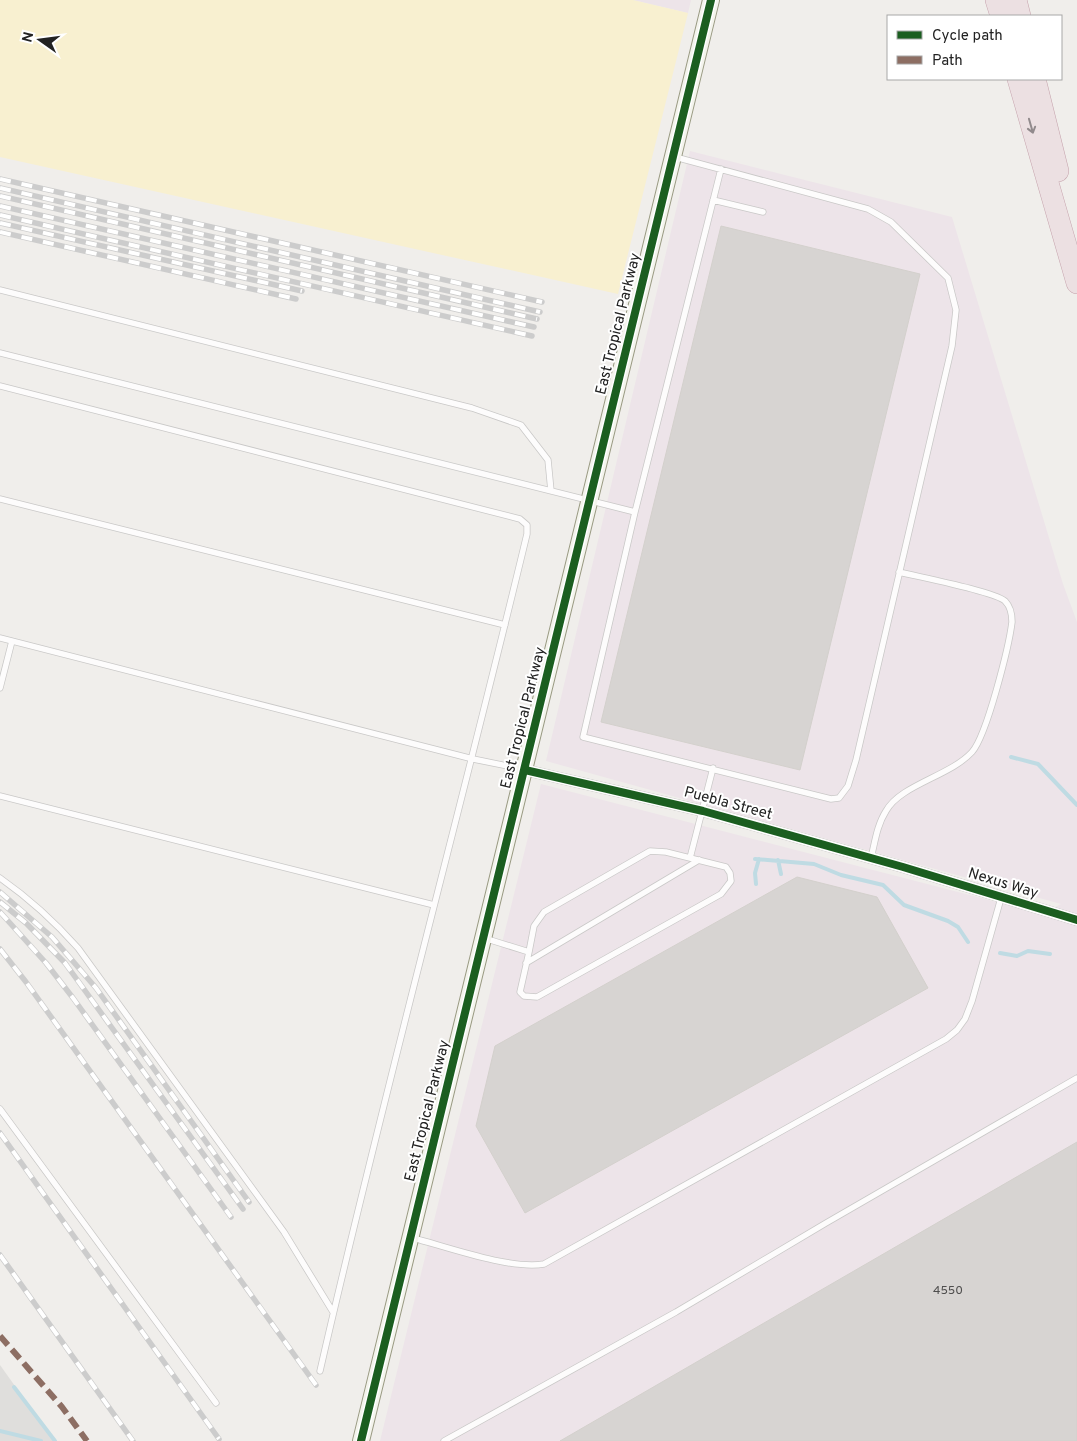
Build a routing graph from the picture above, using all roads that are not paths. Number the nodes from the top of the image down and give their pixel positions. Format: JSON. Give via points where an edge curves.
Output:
{"nodes":[{"id":1,"x":711,"y":0,"type":"edge"},
{"id":2,"x":996,"y":0,"type":"edge"},
{"id":3,"x":1016,"y":0,"type":"edge"},
{"id":4,"x":1001,"y":15,"type":"edge"},
{"id":5,"x":1020,"y":15,"type":"edge"},
{"id":6,"x":1018,"y":80,"type":"edge"},
{"id":7,"x":1035,"y":80,"type":"edge"},
{"id":8,"x":673,"y":157,"type":"junction"},
{"id":9,"x":721,"y":169,"type":"junction"},
{"id":10,"x":713,"y":200,"type":"junction"},
{"id":11,"x":763,"y":212,"type":"dead end"},
{"id":12,"x":1077,"y":240,"type":"edge"},
{"id":13,"x":1077,"y":283,"type":"edge"},
{"id":14,"x":0,"y":290,"type":"edge"},
{"id":15,"x":0,"y":353,"type":"edge"},
{"id":16,"x":0,"y":386,"type":"edge"},
{"id":17,"x":551,"y":492,"type":"junction"},
{"id":18,"x":0,"y":499,"type":"edge"},
{"id":19,"x":590,"y":501,"type":"junction"},
{"id":20,"x":635,"y":512,"type":"junction"},
{"id":21,"x":900,"y":572,"type":"junction"},
{"id":22,"x":505,"y":625,"type":"junction"},
{"id":23,"x":0,"y":638,"type":"edge"},
{"id":24,"x":12,"y":641,"type":"junction"},
{"id":25,"x":0,"y":688,"type":"edge"},
{"id":26,"x":473,"y":759,"type":"junction"},
{"id":27,"x":713,"y":768,"type":"junction"},
{"id":28,"x":525,"y":770,"type":"junction"},
{"id":29,"x":0,"y":796,"type":"edge"},
{"id":30,"x":703,"y":811,"type":"junction"},
{"id":31,"x":690,"y":858,"type":"junction"},
{"id":32,"x":871,"y":858,"type":"junction"},
{"id":33,"x":699,"y":860,"type":"junction"},
{"id":34,"x":922,"y":873,"type":"joint"},
{"id":35,"x":0,"y":878,"type":"edge"},
{"id":36,"x":1001,"y":898,"type":"junction"},
{"id":37,"x":434,"y":905,"type":"junction"},
{"id":38,"x":1077,"y":920,"type":"edge"},
{"id":39,"x":484,"y":938,"type":"junction"},
{"id":40,"x":529,"y":952,"type":"junction"},
{"id":41,"x":526,"y":963,"type":"junction"},
{"id":42,"x":1077,"y":1078,"type":"edge"},
{"id":43,"x":0,"y":1110,"type":"edge"},
{"id":44,"x":411,"y":1238,"type":"junction"},
{"id":45,"x":333,"y":1312,"type":"junction"},
{"id":46,"x":320,"y":1371,"type":"dead end"},
{"id":47,"x":216,"y":1403,"type":"dead end"},
{"id":48,"x":361,"y":1441,"type":"edge"},
{"id":49,"x":444,"y":1441,"type":"edge"}],
"edges":[{"from":1,"to":8,"type":"street","name":"East Tropical Parkway"},
{"from":2,"to":4,"type":"highway"},
{"from":3,"to":5,"type":"highway"},
{"from":6,"to":13,"type":"highway","one_way":true},
{"from":7,"to":12,"type":"highway"},
{"from":8,"to":9,"type":"lane"},
{"from":8,"to":19,"type":"street","name":"East Tropical Parkway"},
{"from":9,"to":10,"type":"lane"},
{"from":9,"to":21,"type":"lane","via":[[868,209],[891,222],[948,278],[956,310],[952,346]]},
{"from":10,"to":11,"type":"lane"},
{"from":10,"to":20,"type":"lane"},
{"from":14,"to":17,"type":"lane","via":[[472,408],[521,425],[548,460]]},
{"from":15,"to":17,"type":"lane"},
{"from":16,"to":22,"type":"lane","via":[[520,519],[526,525],[527,534]]},
{"from":17,"to":19,"type":"lane"},
{"from":18,"to":22,"type":"lane"},
{"from":19,"to":20,"type":"lane"},
{"from":19,"to":28,"type":"street","name":"East Tropical Parkway"},
{"from":20,"to":27,"type":"lane","via":[[583,737]]},
{"from":21,"to":27,"type":"lane","via":[[856,760],[848,786],[839,798]]},
{"from":21,"to":32,"type":"lane","via":[[1004,600],[1011,608],[1012,622],[994,698],[984,730],[973,750],[958,765],[898,797],[886,810],[878,827]]},
{"from":22,"to":26,"type":"lane"},
{"from":23,"to":24,"type":"lane"},
{"from":24,"to":25,"type":"lane"},
{"from":24,"to":26,"type":"lane"},
{"from":26,"to":28,"type":"lane"},
{"from":26,"to":37,"type":"lane"},
{"from":27,"to":30,"type":"lane"},
{"from":28,"to":30,"type":"street","name":"Puebla Street"},
{"from":28,"to":39,"type":"street","name":"East Tropical Parkway"},
{"from":29,"to":37,"type":"lane"},
{"from":30,"to":31,"type":"lane"},
{"from":30,"to":32,"type":"street","name":"Puebla Street"},
{"from":31,"to":33,"type":"lane"},
{"from":31,"to":40,"type":"lane","via":[[650,851],[552,907],[538,918]]},
{"from":32,"to":34,"type":"street","name":"Puebla Street"},
{"from":33,"to":41,"type":"lane"},
{"from":33,"to":41,"type":"lane","via":[[726,867],[730,873],[731,881],[721,894],[536,997],[524,996],[520,992]]},
{"from":34,"to":36,"type":"street","name":"Nexus Way"},
{"from":35,"to":45,"type":"lane","via":[[32,900],[78,948],[284,1232]]},
{"from":36,"to":38,"type":"street","name":"Nexus Way"},
{"from":36,"to":44,"type":"lane","via":[[972,1001],[958,1030],[946,1039],[544,1264],[511,1263]]},
{"from":37,"to":45,"type":"lane"},
{"from":39,"to":40,"type":"lane"},
{"from":39,"to":44,"type":"street","name":"East Tropical Parkway"},
{"from":40,"to":41,"type":"lane"},
{"from":42,"to":49,"type":"lane","via":[[676,1312]]},
{"from":43,"to":47,"type":"lane"},
{"from":44,"to":48,"type":"street","name":"East Tropical Parkway"},
{"from":45,"to":46,"type":"lane"}]}
